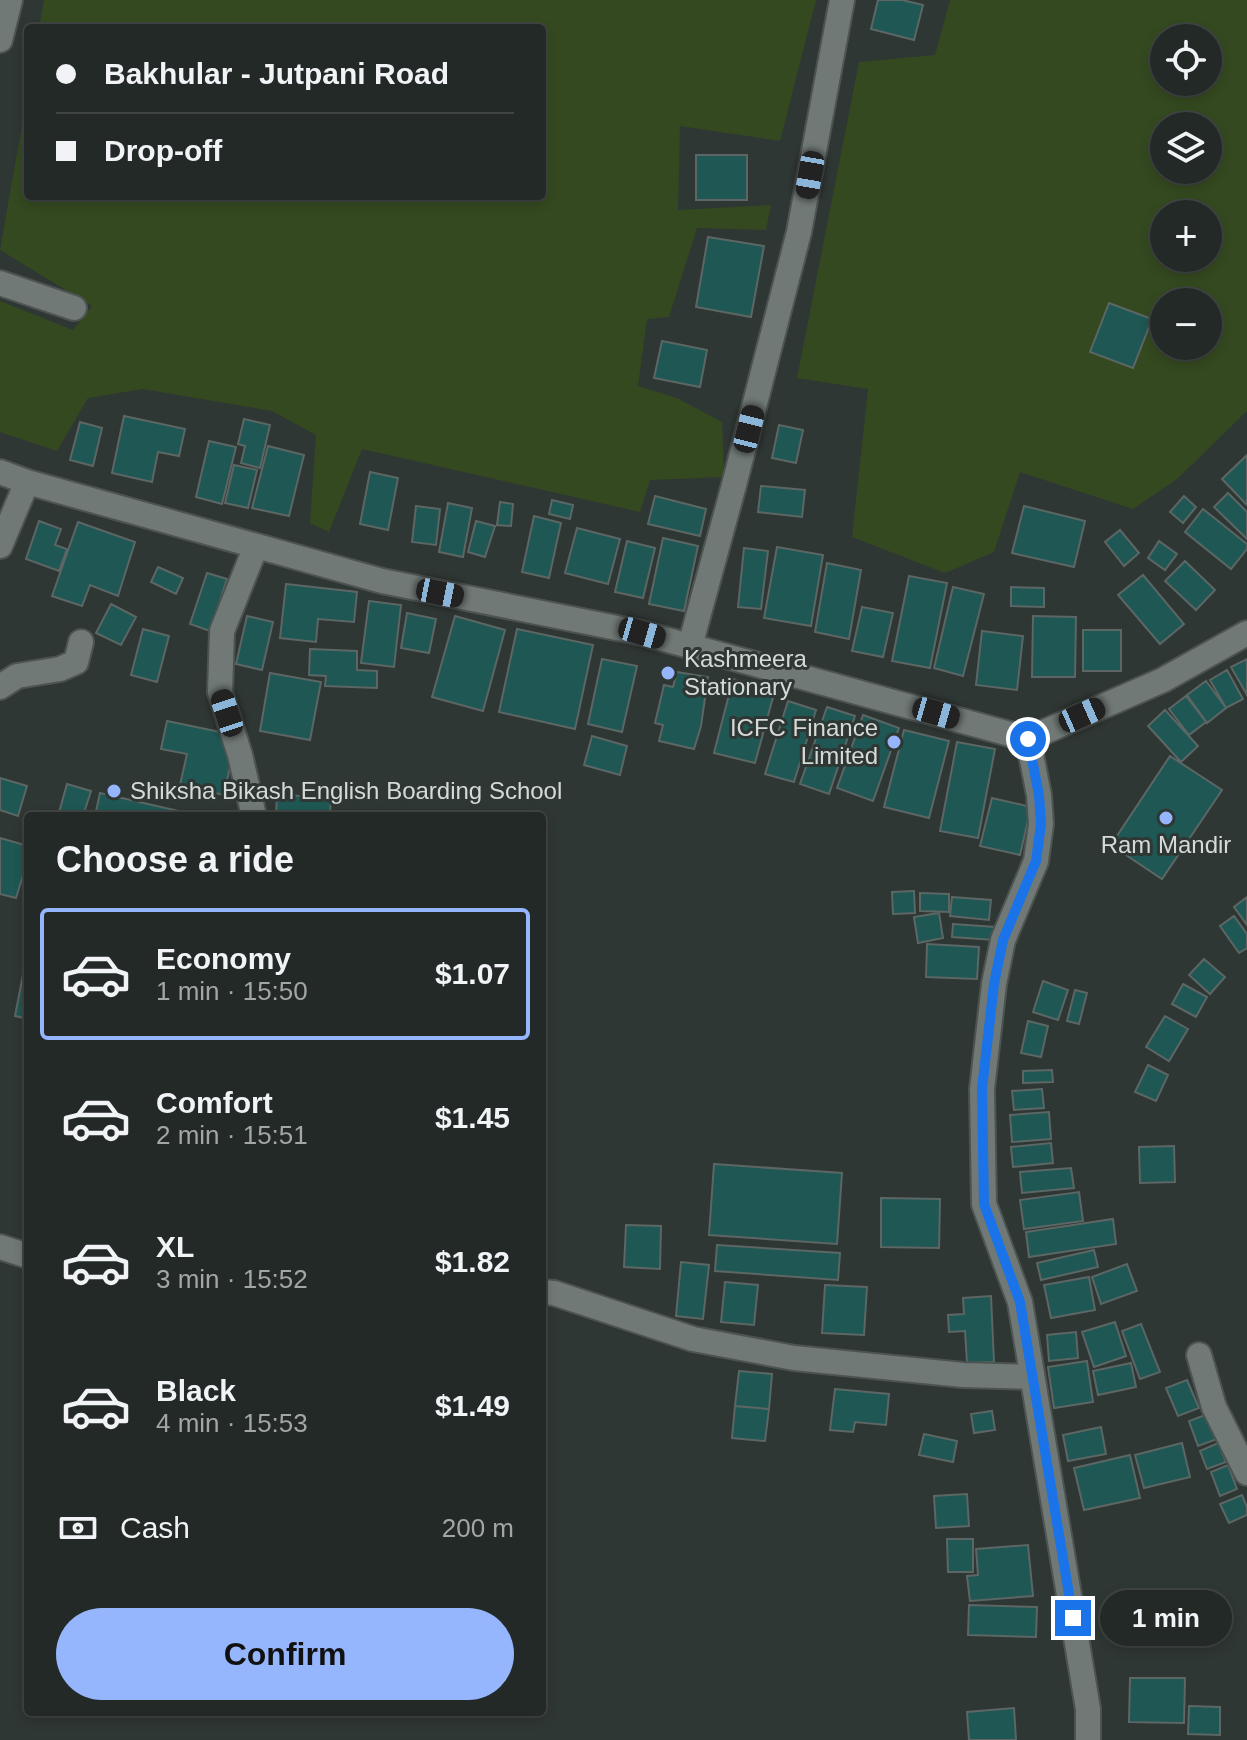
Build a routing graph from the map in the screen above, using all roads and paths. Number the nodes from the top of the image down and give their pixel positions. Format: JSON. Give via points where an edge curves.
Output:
{"nodes":[{"id":1,"x":10,"y":0,"type":"edge"},
{"id":2,"x":842,"y":0,"type":"edge"},
{"id":3,"x":0,"y":40,"type":"edge"},
{"id":4,"x":0,"y":283,"type":"edge"},
{"id":5,"x":74,"y":308,"type":"dead end"},
{"id":6,"x":0,"y":472,"type":"edge"},
{"id":7,"x":27,"y":482,"type":"junction"},
{"id":8,"x":0,"y":546,"type":"edge"},
{"id":9,"x":256,"y":546,"type":"junction"},
{"id":10,"x":1247,"y":633,"type":"edge"},
{"id":11,"x":81,"y":642,"type":"dead end"},
{"id":12,"x":690,"y":646,"type":"junction"},
{"id":13,"x":0,"y":687,"type":"edge"},
{"id":14,"x":1028,"y":739,"type":"junction"},
{"id":15,"x":253,"y":812,"type":"edge"},
{"id":16,"x":0,"y":1247,"type":"edge"},
{"id":17,"x":24,"y":1255,"type":"edge"},
{"id":18,"x":546,"y":1292,"type":"edge"},
{"id":19,"x":1199,"y":1355,"type":"dead end"},
{"id":20,"x":1032,"y":1377,"type":"junction"},
{"id":21,"x":1247,"y":1473,"type":"edge"},
{"id":22,"x":1088,"y":1740,"type":"edge"}],
"edges":[{"from":1,"to":3,"type":"street"},
{"from":2,"to":12,"type":"street","via":[[799,232]]},
{"from":4,"to":5,"type":"street"},
{"from":6,"to":7,"type":"street"},
{"from":7,"to":8,"type":"street"},
{"from":7,"to":9,"type":"street"},
{"from":9,"to":12,"type":"street","via":[[382,581]]},
{"from":9,"to":15,"type":"street","via":[[222,631],[220,692]]},
{"from":10,"to":14,"type":"street","via":[[1163,680]]},
{"from":11,"to":13,"type":"street","via":[[76,662],[17,676]]},
{"from":12,"to":14,"type":"street"},
{"from":14,"to":20,"type":"street","via":[[1041,824],[1036,861],[1003,940],[982,1089],[984,1204],[1020,1302]]},
{"from":16,"to":17,"type":"street"},
{"from":18,"to":20,"type":"street","via":[[693,1339],[794,1358]]},
{"from":19,"to":21,"type":"street","via":[[1214,1407]]},
{"from":20,"to":22,"type":"street","via":[[1088,1709]]}]}
